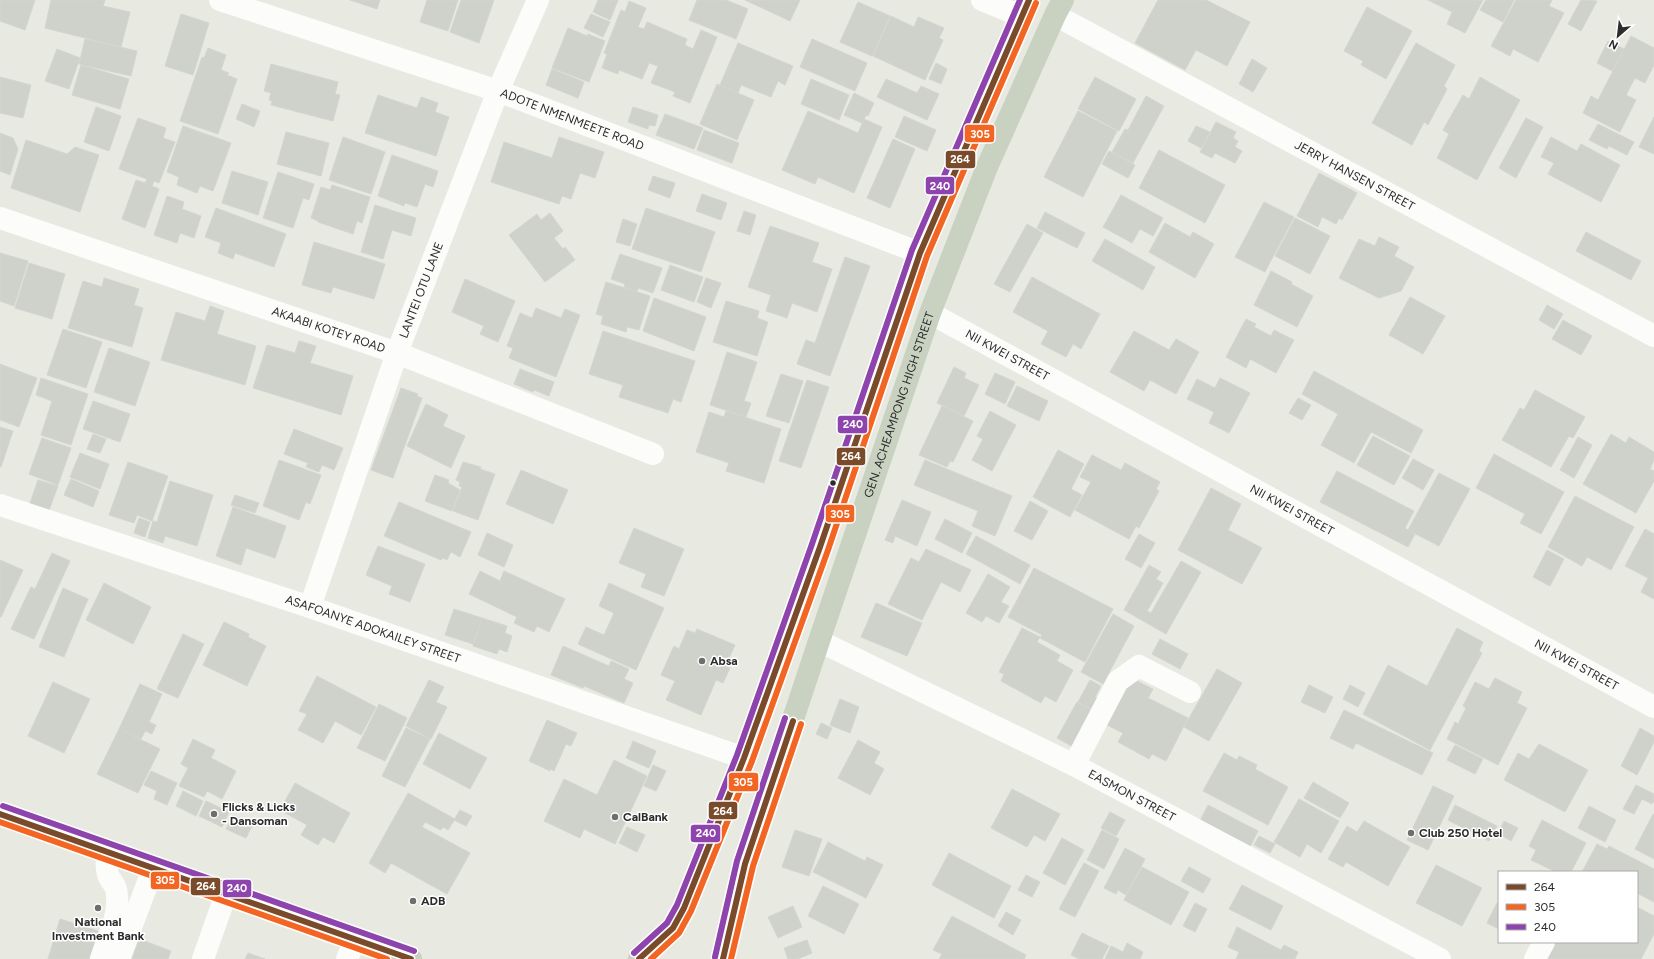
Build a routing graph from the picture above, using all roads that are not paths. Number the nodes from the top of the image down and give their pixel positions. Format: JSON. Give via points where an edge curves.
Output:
{"nodes":[{"id":1,"x":220,"y":0,"type":"edge"},
{"id":2,"x":538,"y":0,"type":"edge"},
{"id":3,"x":982,"y":0,"type":"edge"},
{"id":4,"x":1059,"y":7,"type":"edge"},
{"id":5,"x":1025,"y":8,"type":"edge"},
{"id":6,"x":498,"y":91,"type":"junction"},
{"id":7,"x":0,"y":218,"type":"edge"},
{"id":8,"x":920,"y":253,"type":"junction"},
{"id":9,"x":930,"y":313,"type":"junction"},
{"id":10,"x":1654,"y":336,"type":"edge"},
{"id":11,"x":397,"y":353,"type":"junction"},
{"id":12,"x":653,"y":454,"type":"dead end"},
{"id":13,"x":0,"y":505,"type":"edge"},
{"id":14,"x":310,"y":607,"type":"junction"},
{"id":15,"x":819,"y":640,"type":"junction"},
{"id":16,"x":1190,"y":692,"type":"dead end"},
{"id":17,"x":1654,"y":707,"type":"edge"},
{"id":18,"x":744,"y":758,"type":"junction"},
{"id":19,"x":1074,"y":765,"type":"junction"},
{"id":20,"x":0,"y":814,"type":"edge"},
{"id":21,"x":107,"y":852,"type":"junction"},
{"id":22,"x":154,"y":868,"type":"junction"},
{"id":23,"x":226,"y":894,"type":"junction"},
{"id":24,"x":1543,"y":943,"type":"edge"},
{"id":25,"x":351,"y":949,"type":"edge"},
{"id":26,"x":101,"y":959,"type":"edge"},
{"id":27,"x":119,"y":959,"type":"edge"},
{"id":28,"x":203,"y":959,"type":"edge"},
{"id":29,"x":411,"y":959,"type":"edge"},
{"id":30,"x":639,"y":959,"type":"edge"},
{"id":31,"x":723,"y":959,"type":"edge"},
{"id":32,"x":1440,"y":959,"type":"edge"},
{"id":33,"x":1535,"y":959,"type":"edge"}],
"edges":[{"from":1,"to":6,"type":"street","name":"ADOTE NMENMEETE ROAD"},
{"from":2,"to":6,"type":"street","name":"LANTEI OTU LANE"},
{"from":3,"to":5,"type":"street"},
{"from":4,"to":9,"type":"main road","name":"GEN. ACHEAMPONG HIGH STREET","via":[[987,167]]},
{"from":4,"to":10,"type":"street","name":"JERRY HANSEN STREET"},
{"from":5,"to":8,"type":"main road"},
{"from":6,"to":8,"type":"street","name":"ADOTE NMENMEETE ROAD"},
{"from":6,"to":11,"type":"street","name":"LANTEI OTU LANE"},
{"from":7,"to":11,"type":"street","name":"AKAABI KOTEY ROAD"},
{"from":8,"to":18,"type":"main road"},
{"from":9,"to":15,"type":"main road","name":"GEN. ACHEAMPONG HIGH STREET"},
{"from":9,"to":17,"type":"street","name":"NII KWEI STREET"},
{"from":11,"to":12,"type":"street","name":"AKAABI KOTEY ROAD"},
{"from":11,"to":14,"type":"street","name":"LANTEI OTU LANE"},
{"from":13,"to":14,"type":"street","name":"ASAFOANYE ADOKAILEY STREET"},
{"from":14,"to":18,"type":"street","name":"ASAFOANYE ADOKAILEY STREET"},
{"from":15,"to":19,"type":"street","name":"EASMON STREET"},
{"from":15,"to":31,"type":"main road","name":"GEN. ACHEAMPONG HIGH STREET","via":[[745,864]]},
{"from":16,"to":19,"type":"street","via":[[1139,666],[1130,671],[1118,681]]},
{"from":18,"to":30,"type":"main road","via":[[684,908],[673,928]]},
{"from":19,"to":32,"type":"street","name":"EASMON STREET"},
{"from":20,"to":21,"type":"main road"},
{"from":21,"to":22,"type":"main road"},
{"from":21,"to":26,"type":"street","via":[[107,871],[116,886],[118,897],[116,914]]},
{"from":22,"to":23,"type":"main road"},
{"from":22,"to":27,"type":"street"},
{"from":23,"to":25,"type":"main road"},
{"from":23,"to":28,"type":"street"},
{"from":24,"to":33,"type":"street"},
{"from":25,"to":29,"type":"main road"}]}
